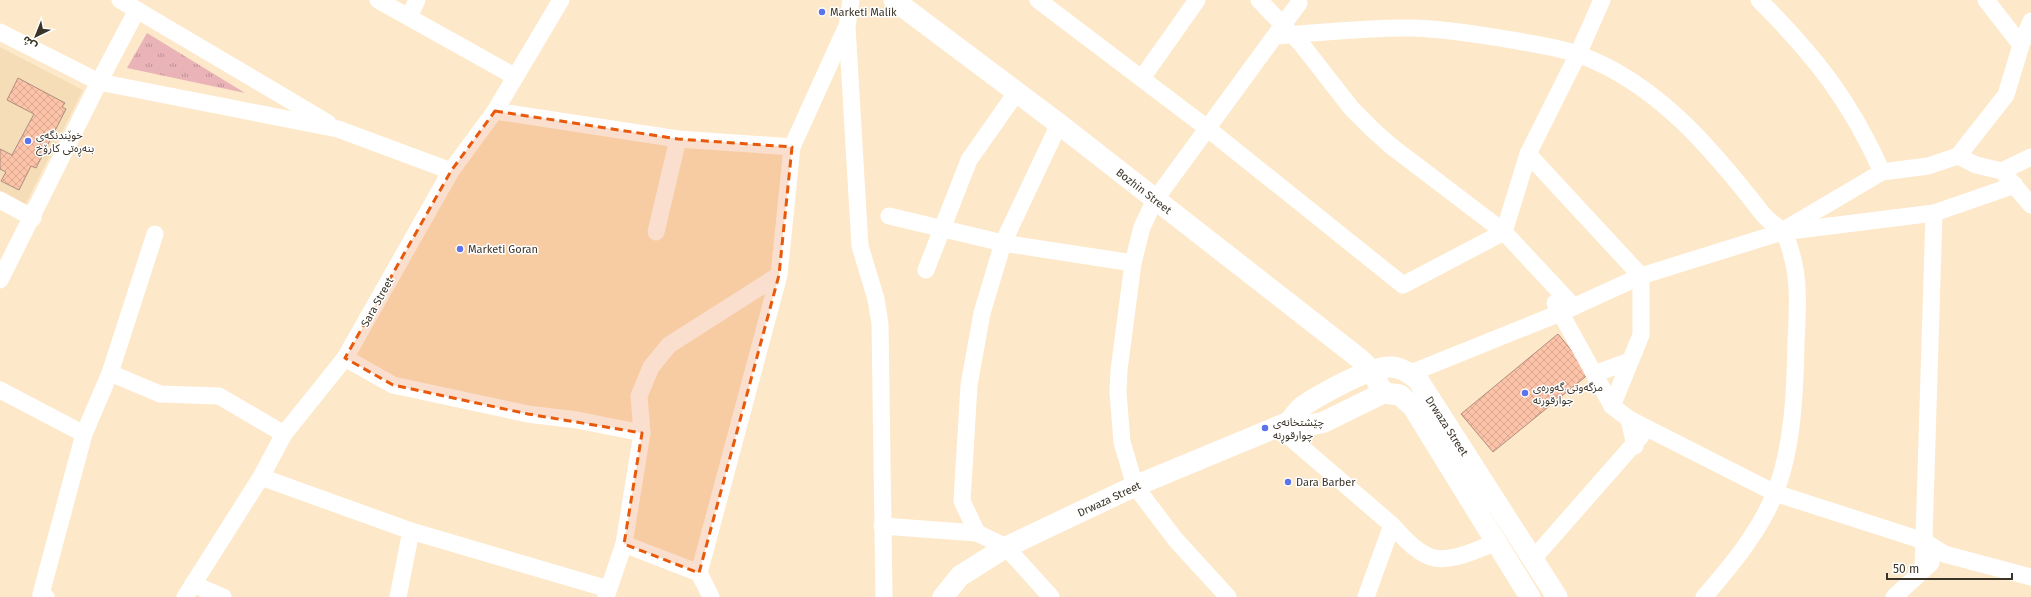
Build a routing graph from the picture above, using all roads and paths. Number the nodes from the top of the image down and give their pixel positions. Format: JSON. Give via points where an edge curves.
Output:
{"nodes":[{"id":1,"x":120,"y":0,"type":"edge"},
{"id":2,"x":378,"y":0,"type":"edge"},
{"id":3,"x":416,"y":0,"type":"edge"},
{"id":4,"x":561,"y":0,"type":"edge"},
{"id":5,"x":851,"y":0,"type":"edge"},
{"id":6,"x":894,"y":0,"type":"edge"},
{"id":7,"x":1038,"y":0,"type":"edge"},
{"id":8,"x":1197,"y":0,"type":"edge"},
{"id":9,"x":1259,"y":0,"type":"edge"},
{"id":10,"x":1602,"y":0,"type":"edge"},
{"id":11,"x":1759,"y":0,"type":"edge"},
{"id":12,"x":1986,"y":0,"type":"edge"},
{"id":13,"x":1299,"y":2,"type":"edge"},
{"id":14,"x":137,"y":10,"type":"junction"},
{"id":15,"x":409,"y":17,"type":"junction"},
{"id":16,"x":2031,"y":21,"type":"edge"},
{"id":17,"x":847,"y":27,"type":"junction"},
{"id":18,"x":0,"y":32,"type":"edge"},
{"id":19,"x":1284,"y":32,"type":"junction"},
{"id":20,"x":2021,"y":45,"type":"junction"},
{"id":21,"x":1578,"y":54,"type":"junction"},
{"id":22,"x":514,"y":76,"type":"junction"},
{"id":23,"x":1142,"y":78,"type":"junction"},
{"id":24,"x":99,"y":82,"type":"junction"},
{"id":25,"x":1016,"y":93,"type":"junction"},
{"id":26,"x":495,"y":110,"type":"junction"},
{"id":27,"x":1059,"y":124,"type":"junction"},
{"id":28,"x":1208,"y":128,"type":"junction"},
{"id":29,"x":338,"y":129,"type":"junction"},
{"id":30,"x":678,"y":139,"type":"junction"},
{"id":31,"x":792,"y":147,"type":"junction"},
{"id":32,"x":1528,"y":154,"type":"junction"},
{"id":33,"x":1958,"y":156,"type":"junction"},
{"id":34,"x":2031,"y":157,"type":"edge"},
{"id":35,"x":451,"y":171,"type":"junction"},
{"id":36,"x":2002,"y":171,"type":"junction"},
{"id":37,"x":1882,"y":172,"type":"junction"},
{"id":38,"x":2015,"y":185,"type":"junction"},
{"id":39,"x":0,"y":200,"type":"edge"},
{"id":40,"x":1155,"y":200,"type":"junction"},
{"id":41,"x":2031,"y":205,"type":"edge"},
{"id":42,"x":1934,"y":213,"type":"junction"},
{"id":43,"x":889,"y":216,"type":"dead end"},
{"id":44,"x":33,"y":218,"type":"junction"},
{"id":45,"x":941,"y":229,"type":"junction"},
{"id":46,"x":656,"y":232,"type":"dead end"},
{"id":47,"x":1504,"y":232,"type":"junction"},
{"id":48,"x":1782,"y":232,"type":"junction"},
{"id":49,"x":155,"y":234,"type":"dead end"},
{"id":50,"x":1003,"y":243,"type":"junction"},
{"id":51,"x":1133,"y":263,"type":"junction"},
{"id":52,"x":926,"y":270,"type":"dead end"},
{"id":53,"x":778,"y":275,"type":"junction"},
{"id":54,"x":1641,"y":276,"type":"junction"},
{"id":55,"x":0,"y":280,"type":"edge"},
{"id":56,"x":1567,"y":310,"type":"junction"},
{"id":57,"x":345,"y":358,"type":"junction"},
{"id":58,"x":1630,"y":361,"type":"junction"},
{"id":59,"x":1372,"y":371,"type":"junction"},
{"id":60,"x":110,"y":373,"type":"junction"},
{"id":61,"x":1411,"y":374,"type":"junction"},
{"id":62,"x":1594,"y":374,"type":"junction"},
{"id":63,"x":0,"y":390,"type":"edge"},
{"id":64,"x":1383,"y":394,"type":"junction"},
{"id":65,"x":1612,"y":406,"type":"junction"},
{"id":66,"x":1629,"y":419,"type":"junction"},
{"id":67,"x":1283,"y":424,"type":"junction"},
{"id":68,"x":1647,"y":428,"type":"junction"},
{"id":69,"x":642,"y":433,"type":"junction"},
{"id":70,"x":84,"y":434,"type":"junction"},
{"id":71,"x":284,"y":434,"type":"junction"},
{"id":72,"x":1635,"y":446,"type":"junction"},
{"id":73,"x":261,"y":477,"type":"junction"},
{"id":74,"x":1135,"y":486,"type":"junction"},
{"id":75,"x":1775,"y":493,"type":"junction"},
{"id":76,"x":882,"y":526,"type":"junction"},
{"id":77,"x":1392,"y":526,"type":"junction"},
{"id":78,"x":412,"y":530,"type":"junction"},
{"id":79,"x":977,"y":533,"type":"junction"},
{"id":80,"x":1497,"y":542,"type":"junction"},
{"id":81,"x":1924,"y":542,"type":"junction"},
{"id":82,"x":624,"y":544,"type":"junction"},
{"id":83,"x":1006,"y":547,"type":"junction"},
{"id":84,"x":1944,"y":554,"type":"junction"},
{"id":85,"x":1533,"y":559,"type":"junction"},
{"id":86,"x":1923,"y":570,"type":"junction"},
{"id":87,"x":699,"y":573,"type":"junction"},
{"id":88,"x":2031,"y":577,"type":"edge"},
{"id":89,"x":189,"y":591,"type":"edge"},
{"id":90,"x":607,"y":593,"type":"edge"},
{"id":91,"x":42,"y":596,"type":"edge"},
{"id":92,"x":223,"y":597,"type":"edge"},
{"id":93,"x":398,"y":597,"type":"edge"},
{"id":94,"x":711,"y":597,"type":"edge"},
{"id":95,"x":884,"y":597,"type":"edge"},
{"id":96,"x":943,"y":597,"type":"edge"},
{"id":97,"x":1051,"y":597,"type":"edge"},
{"id":98,"x":1228,"y":597,"type":"edge"},
{"id":99,"x":1366,"y":597,"type":"edge"},
{"id":100,"x":1530,"y":597,"type":"edge"},
{"id":101,"x":1557,"y":597,"type":"edge"},
{"id":102,"x":1704,"y":597,"type":"edge"},
{"id":103,"x":1894,"y":597,"type":"edge"}],
"edges":[{"from":1,"to":14,"type":"street"},
{"from":2,"to":15,"type":"street"},
{"from":3,"to":15,"type":"street"},
{"from":4,"to":22,"type":"street","name":"Sara Street"},
{"from":5,"to":17,"type":"street"},
{"from":6,"to":25,"type":"street","name":"Bozhin Street"},
{"from":7,"to":23,"type":"street"},
{"from":8,"to":23,"type":"street"},
{"from":9,"to":19,"type":"street"},
{"from":10,"to":21,"type":"street"},
{"from":11,"to":37,"type":"street","via":[[1818,62],[1864,133]]},
{"from":12,"to":20,"type":"street"},
{"from":13,"to":19,"type":"street"},
{"from":14,"to":24,"type":"street"},
{"from":14,"to":29,"type":"street"},
{"from":15,"to":22,"type":"street"},
{"from":16,"to":20,"type":"street"},
{"from":17,"to":31,"type":"street"},
{"from":17,"to":76,"type":"street","via":[[860,246],[876,299],[880,324]]},
{"from":18,"to":24,"type":"street"},
{"from":19,"to":21,"type":"street","via":[[1426,29],[1497,38]]},
{"from":19,"to":28,"type":"street"},
{"from":19,"to":47,"type":"street","via":[[1372,129]]},
{"from":20,"to":33,"type":"street","via":[[2006,95]]},
{"from":21,"to":32,"type":"street"},
{"from":21,"to":48,"type":"street","via":[[1608,66],[1647,90],[1724,166],[1763,216]]},
{"from":22,"to":26,"type":"street","name":"Sara Street"},
{"from":23,"to":28,"type":"street"},
{"from":24,"to":29,"type":"street"},
{"from":24,"to":44,"type":"street"},
{"from":25,"to":27,"type":"street","name":"Bozhin Street"},
{"from":25,"to":45,"type":"street","via":[[969,160]]},
{"from":26,"to":30,"type":"street"},
{"from":26,"to":35,"type":"street","name":"Sara Street"},
{"from":27,"to":40,"type":"street","name":"Bozhin Street"},
{"from":27,"to":50,"type":"street"},
{"from":28,"to":40,"type":"street"},
{"from":28,"to":47,"type":"street","via":[[1403,285]]},
{"from":29,"to":35,"type":"street"},
{"from":30,"to":31,"type":"street"},
{"from":30,"to":46,"type":"street"},
{"from":31,"to":53,"type":"street"},
{"from":32,"to":47,"type":"street"},
{"from":32,"to":54,"type":"street"},
{"from":33,"to":36,"type":"street","via":[[1976,165]]},
{"from":33,"to":37,"type":"street","via":[[1928,166]]},
{"from":34,"to":36,"type":"street"},
{"from":35,"to":57,"type":"street","name":"Sara Street"},
{"from":36,"to":38,"type":"street"},
{"from":37,"to":48,"type":"street"},
{"from":38,"to":41,"type":"street"},
{"from":38,"to":42,"type":"street"},
{"from":39,"to":44,"type":"street"},
{"from":40,"to":51,"type":"street","via":[[1142,227]]},
{"from":40,"to":59,"type":"street","name":"Bozhin Street"},
{"from":42,"to":48,"type":"street"},
{"from":42,"to":81,"type":"street"},
{"from":43,"to":45,"type":"street"},
{"from":44,"to":55,"type":"street"},
{"from":45,"to":50,"type":"street"},
{"from":45,"to":52,"type":"street"},
{"from":47,"to":56,"type":"street","via":[[1533,264]]},
{"from":48,"to":54,"type":"street"},
{"from":48,"to":75,"type":"street","via":[[1794,263],[1797,322],[1793,410]]},
{"from":49,"to":60,"type":"street"},
{"from":50,"to":51,"type":"street"},
{"from":50,"to":79,"type":"street","via":[[982,313],[968,384],[962,501]]},
{"from":51,"to":74,"type":"street","via":[[1118,393],[1122,442]]},
{"from":53,"to":69,"type":"street","via":[[669,345],[651,368],[639,396]]},
{"from":53,"to":87,"type":"street"},
{"from":54,"to":56,"type":"street"},
{"from":54,"to":58,"type":"street","via":[[1641,335]]},
{"from":56,"to":61,"type":"street"},
{"from":56,"to":62,"type":"street"},
{"from":57,"to":69,"type":"street","via":[[393,384],[528,414]]},
{"from":57,"to":71,"type":"street","name":"Sara Street"},
{"from":58,"to":62,"type":"street"},
{"from":58,"to":65,"type":"street"},
{"from":59,"to":61,"type":"street","name":"Drwaza Street","via":[[1392,367]]},
{"from":59,"to":64,"type":"street","name":"Bozhin Street"},
{"from":59,"to":67,"type":"street","name":"Drwaza Street","via":[[1338,386],[1302,407]]},
{"from":60,"to":70,"type":"street"},
{"from":60,"to":71,"type":"street","via":[[160,394],[218,396]]},
{"from":61,"to":85,"type":"street","name":"Drwaza Street","via":[[1423,387]]},
{"from":62,"to":65,"type":"street"},
{"from":63,"to":70,"type":"street"},
{"from":64,"to":67,"type":"street","via":[[1324,422],[1304,426]]},
{"from":64,"to":80,"type":"street","name":"Drwaza Street","via":[[1400,395],[1413,407]]},
{"from":65,"to":66,"type":"street"},
{"from":66,"to":68,"type":"street"},
{"from":66,"to":72,"type":"street"},
{"from":67,"to":74,"type":"street","name":"Drwaza Street"},
{"from":67,"to":77,"type":"street"},
{"from":68,"to":72,"type":"street"},
{"from":68,"to":75,"type":"street"},
{"from":69,"to":82,"type":"street"},
{"from":70,"to":91,"type":"street"},
{"from":71,"to":73,"type":"street","name":"Sara Street"},
{"from":72,"to":85,"type":"street"},
{"from":73,"to":78,"type":"street"},
{"from":73,"to":89,"type":"street","name":"Sara Street"},
{"from":74,"to":83,"type":"street","name":"Drwaza Street"},
{"from":74,"to":98,"type":"street","via":[[1175,540]]},
{"from":75,"to":81,"type":"street"},
{"from":75,"to":102,"type":"street","via":[[1736,558]]},
{"from":76,"to":79,"type":"street"},
{"from":76,"to":95,"type":"street"},
{"from":77,"to":80,"type":"street","via":[[1428,556],[1440,558],[1453,557]]},
{"from":77,"to":99,"type":"street"},
{"from":78,"to":90,"type":"street"},
{"from":78,"to":93,"type":"street"},
{"from":79,"to":83,"type":"street"},
{"from":80,"to":100,"type":"street","name":"Drwaza Street"},
{"from":81,"to":84,"type":"street"},
{"from":81,"to":86,"type":"street"},
{"from":82,"to":87,"type":"street"},
{"from":82,"to":90,"type":"street"},
{"from":83,"to":96,"type":"street","name":"Drwaza Street","via":[[960,576]]},
{"from":83,"to":97,"type":"street"},
{"from":84,"to":86,"type":"street"},
{"from":84,"to":88,"type":"street"},
{"from":85,"to":101,"type":"street","name":"Drwaza Street"},
{"from":86,"to":103,"type":"street"},
{"from":87,"to":94,"type":"street"},
{"from":89,"to":92,"type":"street"}]}
